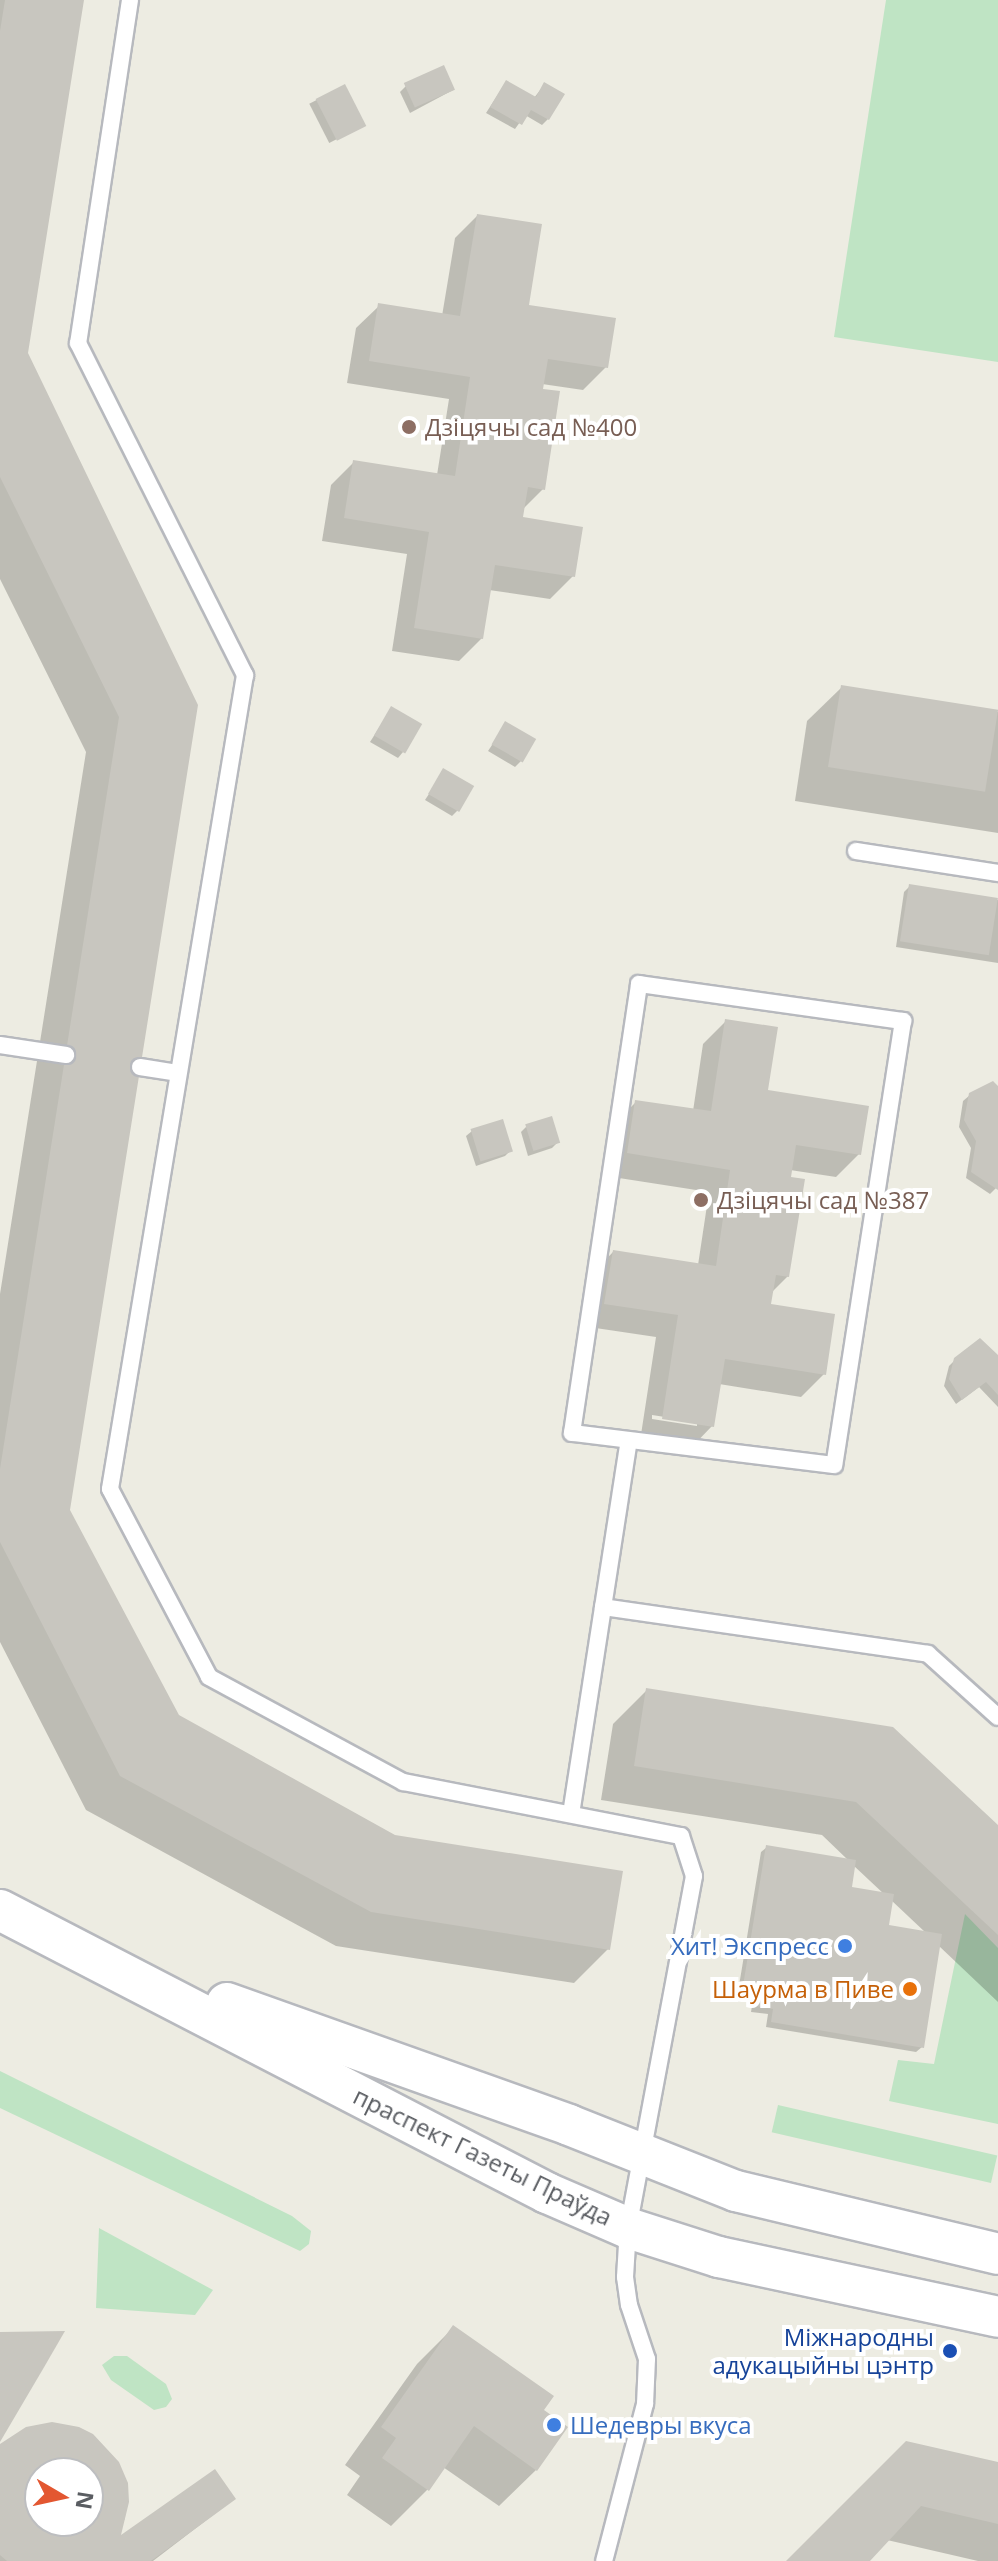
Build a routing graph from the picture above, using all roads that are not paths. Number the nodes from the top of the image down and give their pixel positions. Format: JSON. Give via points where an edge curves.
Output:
{"nodes":[{"id":1,"x":130,"y":0,"type":"edge"},
{"id":2,"x":856,"y":851,"type":"dead end"},
{"id":3,"x":998,"y":873,"type":"edge"},
{"id":4,"x":0,"y":1045,"type":"edge"},
{"id":5,"x":66,"y":1055,"type":"dead end"},
{"id":6,"x":140,"y":1067,"type":"dead end"},
{"id":7,"x":176,"y":1073,"type":"junction"},
{"id":8,"x":629,"y":1441,"type":"junction"},
{"id":9,"x":603,"y":1607,"type":"junction"},
{"id":10,"x":998,"y":1717,"type":"edge"},
{"id":11,"x":571,"y":1814,"type":"junction"},
{"id":12,"x":0,"y":1910,"type":"edge"},
{"id":13,"x":85,"y":1952,"type":"junction"},
{"id":14,"x":642,"y":2156,"type":"junction"},
{"id":15,"x":628,"y":2228,"type":"junction"},
{"id":16,"x":998,"y":2254,"type":"edge"},
{"id":17,"x":998,"y":2317,"type":"edge"},
{"id":18,"x":604,"y":2561,"type":"edge"}],
"edges":[{"from":1,"to":7,"type":"lane","via":[[78,343],[245,675]]},
{"from":2,"to":3,"type":"lane"},
{"from":4,"to":5,"type":"lane"},
{"from":6,"to":7,"type":"lane"},
{"from":7,"to":11,"type":"lane","via":[[110,1489],[209,1677],[403,1782]]},
{"from":8,"to":8,"type":"lane","via":[[834,1465],[903,1021],[639,984],[572,1433]]},
{"from":8,"to":9,"type":"lane"},
{"from":9,"to":10,"type":"lane","via":[[928,1654]]},
{"from":9,"to":11,"type":"lane"},
{"from":11,"to":14,"type":"lane","via":[[681,1836],[694,1876]]},
{"from":12,"to":13,"type":"street","name":"праспект Газеты Праўда"},
{"from":13,"to":14,"type":"street","name":"праспект Газеты Праўда","via":[[569,2125]]},
{"from":13,"to":15,"type":"street","name":"праспект Газеты Праўда","via":[[547,2193]]},
{"from":14,"to":15,"type":"lane"},
{"from":14,"to":16,"type":"street","name":"праспект Газеты Праўда","via":[[736,2191]]},
{"from":15,"to":17,"type":"street","name":"праспект Газеты Праўда","via":[[719,2257]]},
{"from":15,"to":18,"type":"lane","via":[[625,2277],[647,2359],[645,2404]]}]}
